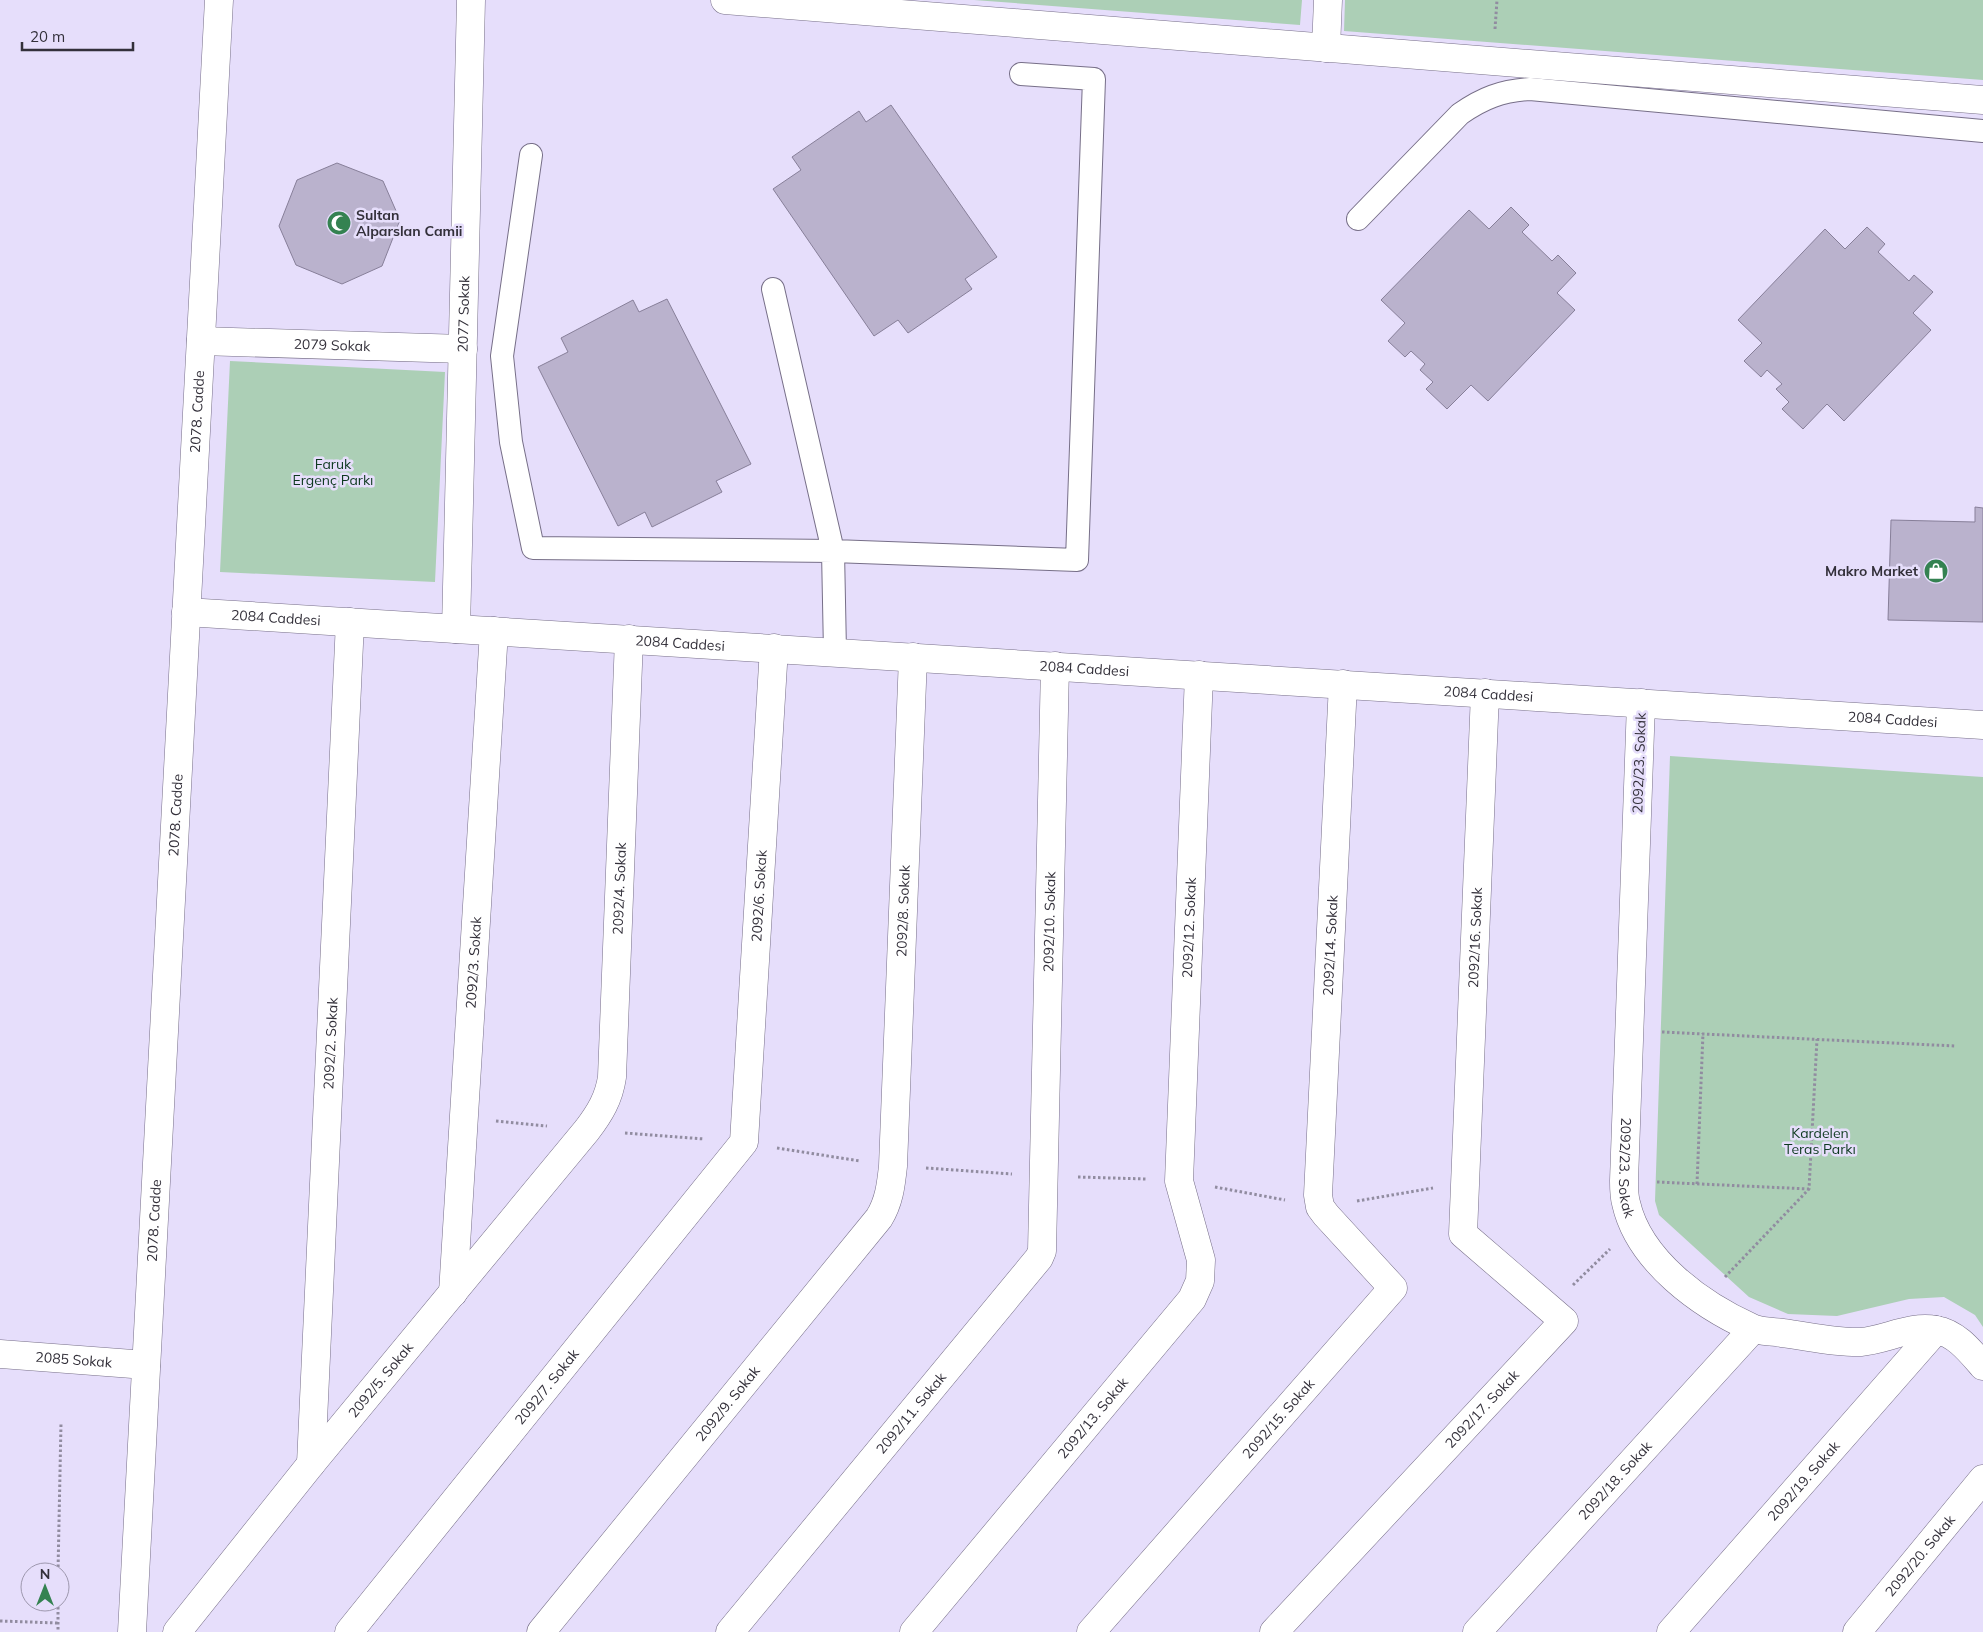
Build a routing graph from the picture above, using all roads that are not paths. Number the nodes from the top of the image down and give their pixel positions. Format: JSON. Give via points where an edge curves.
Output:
{"nodes":[{"id":1,"x":219,"y":0,"type":"edge"},
{"id":2,"x":471,"y":0,"type":"edge"},
{"id":3,"x":725,"y":0,"type":"edge"},
{"id":4,"x":1328,"y":0,"type":"edge"},
{"id":5,"x":1326,"y":48,"type":"junction"},
{"id":6,"x":1021,"y":74,"type":"dead end"},
{"id":7,"x":1983,"y":100,"type":"edge"},
{"id":8,"x":1983,"y":131,"type":"edge"},
{"id":9,"x":531,"y":155,"type":"dead end"},
{"id":10,"x":1358,"y":219,"type":"dead end"},
{"id":11,"x":773,"y":289,"type":"dead end"},
{"id":12,"x":201,"y":341,"type":"junction"},
{"id":13,"x":463,"y":349,"type":"junction"},
{"id":14,"x":833,"y":551,"type":"junction"},
{"id":15,"x":186,"y":612,"type":"junction"},
{"id":16,"x":350,"y":622,"type":"junction"},
{"id":17,"x":456,"y":629,"type":"junction"},
{"id":18,"x":494,"y":631,"type":"junction"},
{"id":19,"x":630,"y":639,"type":"junction"},
{"id":20,"x":774,"y":648,"type":"junction"},
{"id":21,"x":835,"y":652,"type":"junction"},
{"id":22,"x":913,"y":657,"type":"junction"},
{"id":23,"x":1056,"y":666,"type":"junction"},
{"id":24,"x":1199,"y":675,"type":"junction"},
{"id":25,"x":1343,"y":684,"type":"junction"},
{"id":26,"x":1485,"y":693,"type":"junction"},
{"id":27,"x":1641,"y":703,"type":"junction"},
{"id":28,"x":1983,"y":724,"type":"edge"},
{"id":29,"x":587,"y":1130,"type":"joint"},
{"id":30,"x":744,"y":1142,"type":"joint"},
{"id":31,"x":893,"y":1166,"type":"joint"},
{"id":32,"x":1044,"y":1176,"type":"joint"},
{"id":33,"x":1179,"y":1180,"type":"joint"},
{"id":34,"x":1465,"y":1183,"type":"joint"},
{"id":35,"x":1320,"y":1206,"type":"joint"},
{"id":36,"x":453,"y":1293,"type":"junction"},
{"id":37,"x":1754,"y":1329,"type":"junction"},
{"id":38,"x":1936,"y":1330,"type":"junction"},
{"id":39,"x":0,"y":1354,"type":"edge"},
{"id":40,"x":146,"y":1365,"type":"junction"},
{"id":41,"x":1983,"y":1366,"type":"edge"},
{"id":42,"x":311,"y":1464,"type":"junction"},
{"id":43,"x":1983,"y":1479,"type":"edge"},
{"id":44,"x":132,"y":1632,"type":"edge"},
{"id":45,"x":177,"y":1632,"type":"edge"},
{"id":46,"x":349,"y":1632,"type":"edge"},
{"id":47,"x":542,"y":1632,"type":"edge"},
{"id":48,"x":730,"y":1632,"type":"edge"},
{"id":49,"x":914,"y":1632,"type":"edge"},
{"id":50,"x":1091,"y":1632,"type":"edge"},
{"id":51,"x":1274,"y":1632,"type":"edge"},
{"id":52,"x":1477,"y":1632,"type":"edge"},
{"id":53,"x":1670,"y":1632,"type":"edge"},
{"id":54,"x":1857,"y":1632,"type":"edge"}],
"edges":[{"from":1,"to":12,"type":"street","name":"2078. Cadde"},
{"from":2,"to":13,"type":"street","name":"2077 Sokak"},
{"from":3,"to":5,"type":"street"},
{"from":4,"to":5,"type":"street"},
{"from":5,"to":7,"type":"street"},
{"from":6,"to":14,"type":"lane","via":[[1094,79],[1077,560]]},
{"from":8,"to":10,"type":"lane","via":[[1514,90],[1478,101],[1460,114]]},
{"from":9,"to":14,"type":"lane","via":[[502,356],[511,442],[533,548]]},
{"from":11,"to":14,"type":"lane"},
{"from":12,"to":13,"type":"street","name":"2079 Sokak"},
{"from":12,"to":15,"type":"street","name":"2078. Cadde"},
{"from":13,"to":17,"type":"street","name":"2077 Sokak"},
{"from":14,"to":21,"type":"lane"},
{"from":15,"to":16,"type":"street","name":"2084 Caddesi"},
{"from":15,"to":40,"type":"street","name":"2078. Cadde"},
{"from":16,"to":17,"type":"street","name":"2084 Caddesi"},
{"from":16,"to":42,"type":"street","name":"2092/2. Sokak"},
{"from":17,"to":18,"type":"street","name":"2084 Caddesi"},
{"from":18,"to":19,"type":"street","name":"2084 Caddesi"},
{"from":18,"to":36,"type":"street","name":"2092/3. Sokak"},
{"from":19,"to":20,"type":"street","name":"2084 Caddesi"},
{"from":19,"to":29,"type":"street","name":"2092/4. Sokak","via":[[612,1077],[605,1104]]},
{"from":20,"to":21,"type":"street","name":"2084 Caddesi"},
{"from":20,"to":30,"type":"street","name":"2092/6. Sokak"},
{"from":21,"to":22,"type":"street","name":"2084 Caddesi"},
{"from":22,"to":23,"type":"street","name":"2084 Caddesi"},
{"from":22,"to":31,"type":"street","name":"2092/8. Sokak"},
{"from":23,"to":24,"type":"street","name":"2084 Caddesi"},
{"from":23,"to":32,"type":"street","name":"2092/10. Sokak"},
{"from":24,"to":25,"type":"street","name":"2084 Caddesi"},
{"from":24,"to":33,"type":"street","name":"2092/12. Sokak"},
{"from":25,"to":26,"type":"street","name":"2084 Caddesi"},
{"from":25,"to":35,"type":"street","name":"2092/14. Sokak"},
{"from":26,"to":27,"type":"street","name":"2084 Caddesi"},
{"from":26,"to":34,"type":"street","name":"2092/16. Sokak"},
{"from":27,"to":28,"type":"street","name":"2084 Caddesi"},
{"from":27,"to":37,"type":"street","name":"2092/23. Sokak","via":[[1624,1180],[1626,1203],[1645,1246],[1662,1267],[1702,1300]]},
{"from":29,"to":36,"type":"street","name":"2092/5. Sokak"},
{"from":30,"to":46,"type":"street","name":"2092/7. Sokak"},
{"from":31,"to":47,"type":"street","name":"2092/9. Sokak","via":[[890,1192],[879,1218]]},
{"from":32,"to":48,"type":"street","name":"2092/11. Sokak","via":[[1044,1242],[1039,1258]]},
{"from":33,"to":49,"type":"street","name":"2092/13. Sokak","via":[[1200,1260],[1200,1281],[1192,1299]]},
{"from":34,"to":51,"type":"street","name":"2092/17. Sokak","via":[[1463,1234],[1564,1322]]},
{"from":35,"to":50,"type":"street","name":"2092/15. Sokak","via":[[1393,1288]]},
{"from":36,"to":42,"type":"street","name":"2092/5. Sokak"},
{"from":37,"to":38,"type":"street","name":"2092/23. Sokak","via":[[1860,1342],[1912,1330]]},
{"from":37,"to":52,"type":"street","name":"2092/18. Sokak"},
{"from":38,"to":41,"type":"street","name":"2092/23. Sokak","via":[[1961,1342]]},
{"from":38,"to":53,"type":"street","name":"2092/19. Sokak"},
{"from":39,"to":40,"type":"street","name":"2085 Sokak"},
{"from":40,"to":44,"type":"street","name":"2078. Cadde"},
{"from":42,"to":45,"type":"street","name":"2092/5. Sokak"},
{"from":43,"to":54,"type":"street","name":"2092/20. Sokak"}]}
